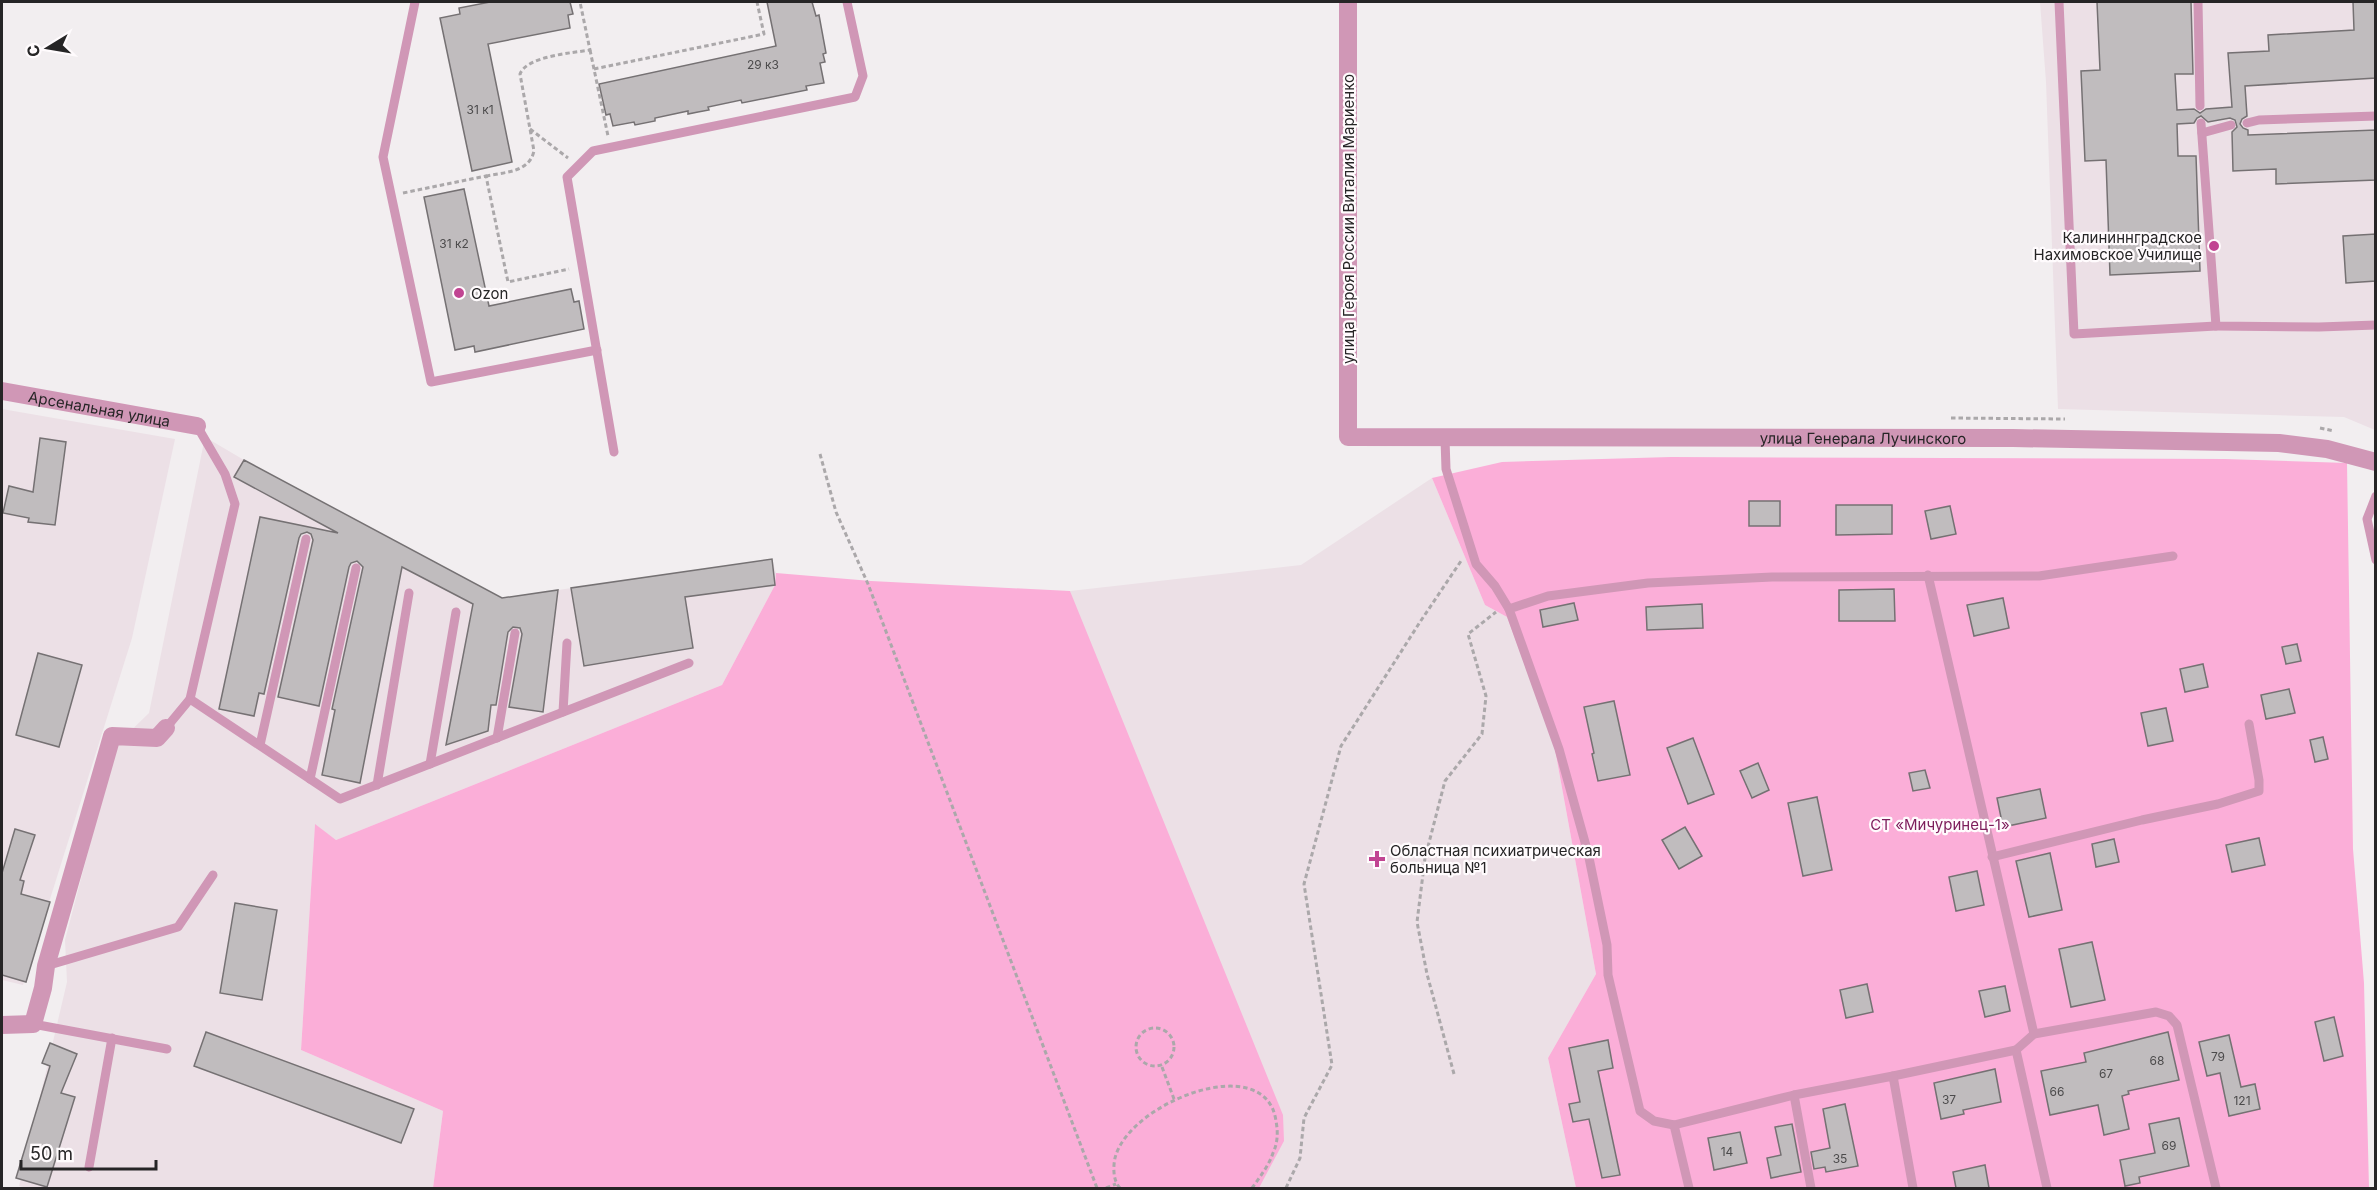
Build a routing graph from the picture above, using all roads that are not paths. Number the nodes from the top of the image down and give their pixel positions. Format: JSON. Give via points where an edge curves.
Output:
{"nodes":[{"id":1,"x":415,"y":2,"type":"edge"},
{"id":2,"x":847,"y":2,"type":"edge"},
{"id":3,"x":1348,"y":2,"type":"edge"},
{"id":4,"x":2059,"y":2,"type":"edge"},
{"id":5,"x":2198,"y":2,"type":"edge"},
{"id":6,"x":2200,"y":106,"type":"dead end"},
{"id":7,"x":2376,"y":116,"type":"edge"},
{"id":8,"x":2201,"y":123,"type":"dead end"},
{"id":9,"x":2247,"y":123,"type":"dead end"},
{"id":10,"x":2231,"y":125,"type":"dead end"},
{"id":11,"x":2202,"y":133,"type":"junction"},
{"id":12,"x":2376,"y":325,"type":"edge"},
{"id":13,"x":2216,"y":326,"type":"junction"},
{"id":14,"x":597,"y":350,"type":"junction"},
{"id":15,"x":2,"y":391,"type":"edge"},
{"id":16,"x":197,"y":426,"type":"joint"},
{"id":17,"x":1348,"y":437,"type":"joint"},
{"id":18,"x":1445,"y":439,"type":"junction"},
{"id":19,"x":614,"y":452,"type":"dead end"},
{"id":20,"x":2376,"y":462,"type":"edge"},
{"id":21,"x":2376,"y":496,"type":"edge"},
{"id":22,"x":306,"y":539,"type":"dead end"},
{"id":23,"x":2173,"y":556,"type":"dead end"},
{"id":24,"x":2376,"y":560,"type":"edge"},
{"id":25,"x":356,"y":568,"type":"dead end"},
{"id":26,"x":1928,"y":575,"type":"junction"},
{"id":27,"x":409,"y":593,"type":"dead end"},
{"id":28,"x":1509,"y":609,"type":"junction"},
{"id":29,"x":456,"y":612,"type":"dead end"},
{"id":30,"x":515,"y":633,"type":"dead end"},
{"id":31,"x":567,"y":643,"type":"dead end"},
{"id":32,"x":689,"y":663,"type":"dead end"},
{"id":33,"x":190,"y":699,"type":"junction"},
{"id":34,"x":563,"y":712,"type":"junction"},
{"id":35,"x":2249,"y":723,"type":"dead end"},
{"id":36,"x":166,"y":728,"type":"joint"},
{"id":37,"x":497,"y":738,"type":"junction"},
{"id":38,"x":260,"y":745,"type":"junction"},
{"id":39,"x":430,"y":764,"type":"junction"},
{"id":40,"x":310,"y":779,"type":"junction"},
{"id":41,"x":377,"y":785,"type":"junction"},
{"id":42,"x":1992,"y":857,"type":"junction"},
{"id":43,"x":213,"y":875,"type":"dead end"},
{"id":44,"x":46,"y":966,"type":"junction"},
{"id":45,"x":33,"y":1024,"type":"junction"},
{"id":46,"x":2,"y":1025,"type":"edge"},
{"id":47,"x":2034,"y":1034,"type":"junction"},
{"id":48,"x":112,"y":1038,"type":"junction"},
{"id":49,"x":167,"y":1049,"type":"dead end"},
{"id":50,"x":2016,"y":1050,"type":"junction"},
{"id":51,"x":1893,"y":1076,"type":"junction"},
{"id":52,"x":1794,"y":1095,"type":"junction"},
{"id":53,"x":1674,"y":1125,"type":"junction"},
{"id":54,"x":89,"y":1167,"type":"dead end"},
{"id":55,"x":1689,"y":1188,"type":"edge"},
{"id":56,"x":1811,"y":1188,"type":"edge"},
{"id":57,"x":1913,"y":1188,"type":"edge"},
{"id":58,"x":2047,"y":1188,"type":"edge"},
{"id":59,"x":2216,"y":1188,"type":"edge"}],
"edges":[{"from":1,"to":14,"type":"lane","via":[[383,157],[431,382]]},
{"from":2,"to":14,"type":"lane","via":[[863,76],[855,97],[593,151],[567,177]]},
{"from":3,"to":17,"type":"street","name":"улица Героя России Виталия Мариенко"},
{"from":4,"to":13,"type":"lane","via":[[2074,334]]},
{"from":5,"to":6,"type":"lane"},
{"from":7,"to":9,"type":"lane"},
{"from":8,"to":11,"type":"lane"},
{"from":10,"to":11,"type":"lane"},
{"from":11,"to":13,"type":"lane"},
{"from":12,"to":13,"type":"lane"},
{"from":14,"to":19,"type":"lane"},
{"from":15,"to":16,"type":"street","name":"Арсенальная улица"},
{"from":16,"to":33,"type":"lane","via":[[225,474],[236,504]]},
{"from":17,"to":18,"type":"street","name":"улица Генерала Лучинского"},
{"from":18,"to":20,"type":"street","name":"улица Генерала Лучинского","via":[[2013,438],[2279,443],[2327,449]]},
{"from":18,"to":28,"type":"lane","via":[[1446,469],[1476,564]]},
{"from":21,"to":24,"type":"lane","via":[[2367,519]]},
{"from":22,"to":38,"type":"lane"},
{"from":23,"to":26,"type":"lane","via":[[2039,576]]},
{"from":25,"to":40,"type":"lane"},
{"from":26,"to":28,"type":"lane","via":[[1648,583],[1548,596]]},
{"from":26,"to":42,"type":"lane"},
{"from":27,"to":41,"type":"lane"},
{"from":28,"to":53,"type":"lane","via":[[1558,749],[1588,853],[1607,945],[1608,975],[1640,1111],[1654,1121]]},
{"from":29,"to":39,"type":"lane"},
{"from":30,"to":37,"type":"lane"},
{"from":31,"to":34,"type":"lane"},
{"from":32,"to":34,"type":"lane"},
{"from":33,"to":36,"type":"lane"},
{"from":33,"to":38,"type":"lane"},
{"from":34,"to":37,"type":"lane"},
{"from":35,"to":42,"type":"lane","via":[[2259,791]]},
{"from":36,"to":44,"type":"street","via":[[156,738],[112,736]]},
{"from":37,"to":39,"type":"lane"},
{"from":38,"to":40,"type":"lane"},
{"from":39,"to":41,"type":"lane"},
{"from":40,"to":41,"type":"lane","via":[[340,799]]},
{"from":42,"to":47,"type":"lane"},
{"from":43,"to":44,"type":"lane","via":[[178,927]]},
{"from":44,"to":45,"type":"street"},
{"from":45,"to":46,"type":"street"},
{"from":45,"to":48,"type":"lane"},
{"from":47,"to":50,"type":"lane"},
{"from":47,"to":59,"type":"lane","via":[[2157,1012],[2169,1016],[2177,1025]]},
{"from":48,"to":49,"type":"lane"},
{"from":48,"to":54,"type":"lane"},
{"from":50,"to":51,"type":"lane"},
{"from":50,"to":58,"type":"lane"},
{"from":51,"to":52,"type":"lane"},
{"from":51,"to":57,"type":"lane"},
{"from":52,"to":53,"type":"lane"},
{"from":52,"to":56,"type":"lane"},
{"from":53,"to":55,"type":"lane"}]}
